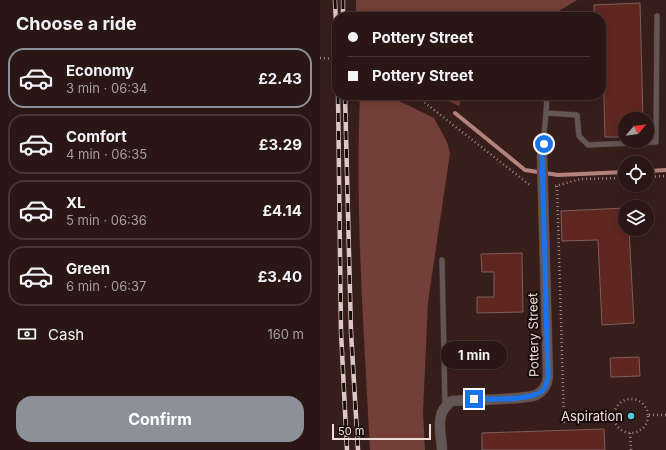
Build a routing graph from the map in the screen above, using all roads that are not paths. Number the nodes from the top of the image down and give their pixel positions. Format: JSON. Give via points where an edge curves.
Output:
{"nodes":[{"id":1,"x":657,"y":16,"type":"dead end"},
{"id":2,"x":547,"y":100,"type":"edge"},
{"id":3,"x":546,"y":112,"type":"junction"},
{"id":4,"x":542,"y":154,"type":"joint"},
{"id":5,"x":442,"y":260,"type":"dead end"},
{"id":6,"x":445,"y":406,"type":"junction"},
{"id":7,"x":442,"y":450,"type":"edge"}],
"edges":[{"from":1,"to":3,"type":"lane","via":[[656,142],[588,145],[579,136],[577,115]]},
{"from":2,"to":3,"type":"lane"},
{"from":3,"to":4,"type":"lane"},
{"from":4,"to":6,"type":"street","name":"Pottery Street","via":[[547,384],[542,391],[529,396],[452,400]]},
{"from":5,"to":6,"type":"lane"},
{"from":6,"to":7,"type":"street","via":[[440,413]]}]}
